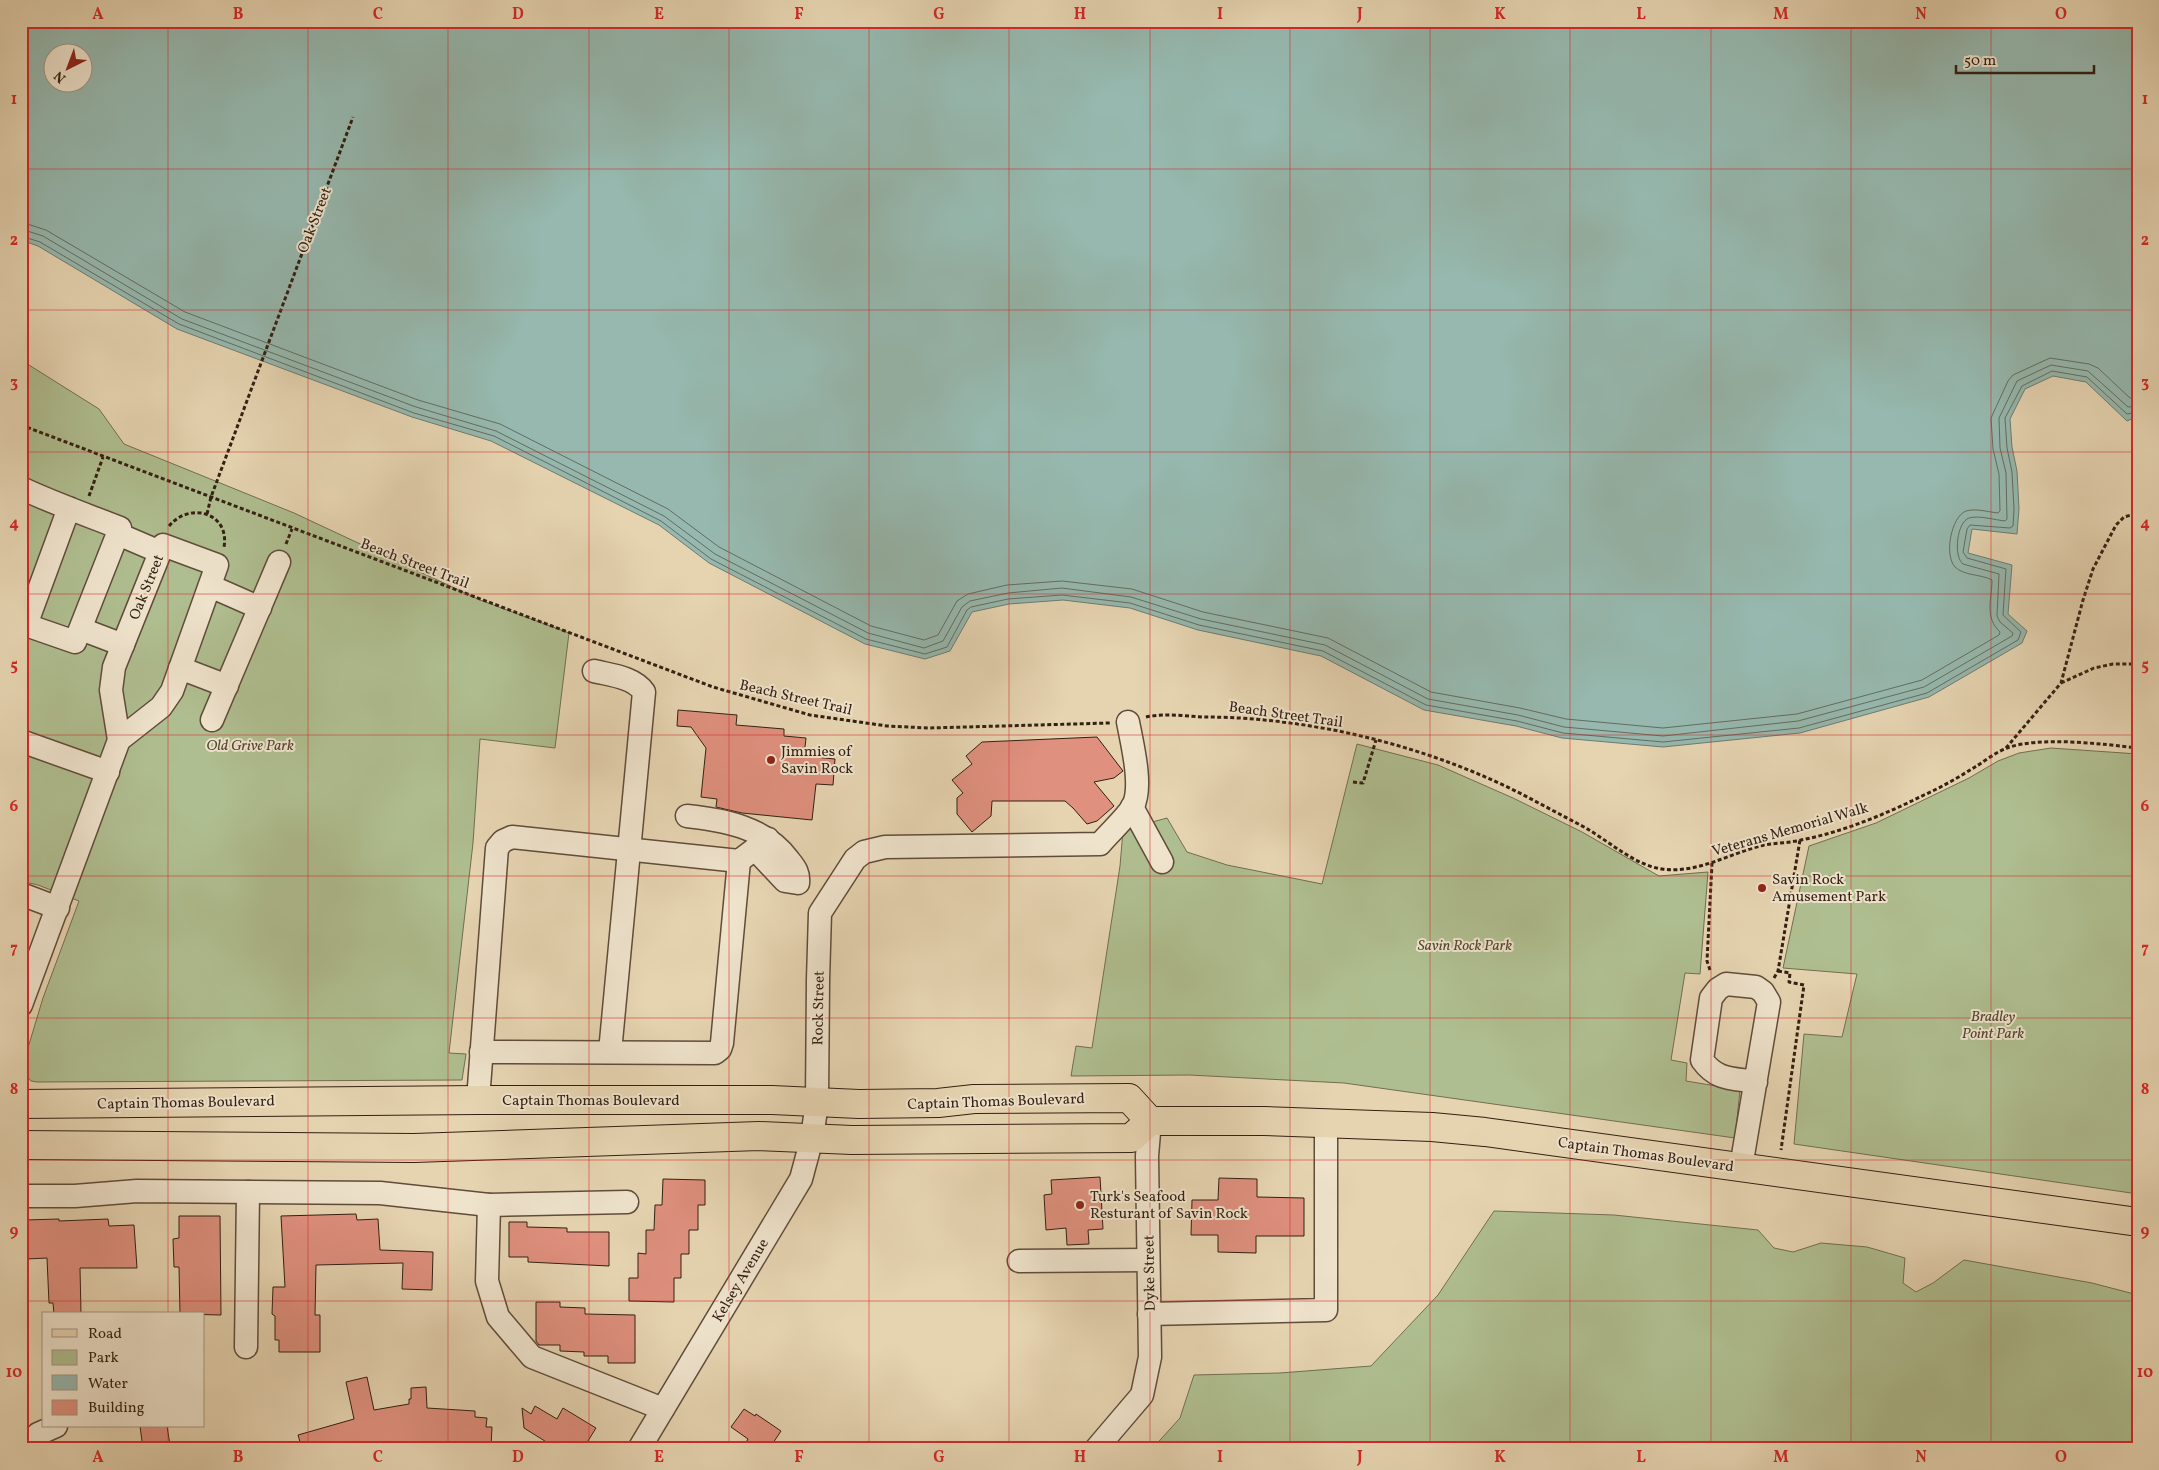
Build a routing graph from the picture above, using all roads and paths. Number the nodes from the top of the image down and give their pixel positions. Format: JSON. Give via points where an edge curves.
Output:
{"nodes":[{"id":1,"x":353,"y":116,"type":"dead end"},
{"id":2,"x":21,"y":425,"type":"edge"},
{"id":3,"x":103,"y":457,"type":"junction"},
{"id":4,"x":21,"y":488,"type":"edge"},
{"id":5,"x":211,"y":497,"type":"junction"},
{"id":6,"x":76,"y":510,"type":"junction"},
{"id":7,"x":2138,"y":513,"type":"edge"},
{"id":8,"x":207,"y":514,"type":"junction"},
{"id":9,"x":167,"y":530,"type":"dead end"},
{"id":10,"x":118,"y":534,"type":"junction"},
{"id":11,"x":160,"y":552,"type":"junction"},
{"id":12,"x":222,"y":555,"type":"dead end"},
{"id":13,"x":279,"y":562,"type":"dead end"},
{"id":14,"x":210,"y":586,"type":"junction"},
{"id":15,"x":260,"y":608,"type":"junction"},
{"id":16,"x":81,"y":629,"type":"junction"},
{"id":17,"x":123,"y":645,"type":"junction"},
{"id":18,"x":2138,"y":664,"type":"edge"},
{"id":19,"x":180,"y":668,"type":"junction"},
{"id":20,"x":594,"y":671,"type":"dead end"},
{"id":21,"x":2061,"y":683,"type":"junction"},
{"id":22,"x":227,"y":686,"type":"junction"},
{"id":23,"x":212,"y":720,"type":"dead end"},
{"id":24,"x":1128,"y":722,"type":"junction"},
{"id":25,"x":119,"y":740,"type":"junction"},
{"id":26,"x":1376,"y":740,"type":"junction"},
{"id":27,"x":21,"y":741,"type":"edge"},
{"id":28,"x":2138,"y":748,"type":"edge"},
{"id":29,"x":2005,"y":749,"type":"junction"},
{"id":30,"x":108,"y":772,"type":"junction"},
{"id":31,"x":1353,"y":782,"type":"dead end"},
{"id":32,"x":1132,"y":807,"type":"junction"},
{"id":33,"x":687,"y":816,"type":"dead end"},
{"id":34,"x":1800,"y":840,"type":"junction"},
{"id":35,"x":1616,"y":847,"type":"joint"},
{"id":36,"x":628,"y":850,"type":"junction"},
{"id":37,"x":754,"y":850,"type":"junction"},
{"id":38,"x":1162,"y":862,"type":"dead end"},
{"id":39,"x":1712,"y":863,"type":"junction"},
{"id":40,"x":21,"y":894,"type":"edge"},
{"id":41,"x":58,"y":908,"type":"junction"},
{"id":42,"x":820,"y":913,"type":"junction"},
{"id":43,"x":1778,"y":971,"type":"junction"},
{"id":44,"x":1718,"y":989,"type":"junction"},
{"id":45,"x":1763,"y":992,"type":"junction"},
{"id":46,"x":21,"y":1005,"type":"edge"},
{"id":47,"x":481,"y":1052,"type":"junction"},
{"id":48,"x":610,"y":1052,"type":"junction"},
{"id":49,"x":1756,"y":1082,"type":"junction"},
{"id":50,"x":478,"y":1100,"type":"junction"},
{"id":51,"x":817,"y":1102,"type":"junction"},
{"id":52,"x":21,"y":1104,"type":"edge"},
{"id":53,"x":1150,"y":1121,"type":"junction"},
{"id":54,"x":1326,"y":1123,"type":"junction"},
{"id":55,"x":812,"y":1138,"type":"junction"},
{"id":56,"x":21,"y":1145,"type":"edge"},
{"id":57,"x":1781,"y":1150,"type":"dead end"},
{"id":58,"x":1741,"y":1167,"type":"junction"},
{"id":59,"x":248,"y":1192,"type":"junction"},
{"id":60,"x":21,"y":1196,"type":"edge"},
{"id":61,"x":627,"y":1202,"type":"dead end"},
{"id":62,"x":489,"y":1205,"type":"junction"},
{"id":63,"x":2138,"y":1222,"type":"edge"},
{"id":64,"x":1148,"y":1260,"type":"junction"},
{"id":65,"x":1018,"y":1261,"type":"dead end"},
{"id":66,"x":1150,"y":1314,"type":"junction"},
{"id":67,"x":246,"y":1347,"type":"dead end"},
{"id":68,"x":663,"y":1409,"type":"junction"},
{"id":69,"x":52,"y":1428,"type":"edge"},
{"id":70,"x":23,"y":1449,"type":"edge"},
{"id":71,"x":639,"y":1449,"type":"edge"},
{"id":72,"x":1096,"y":1449,"type":"edge"}],
"edges":[{"from":1,"to":5,"type":"path","name":"Oak Street"},
{"from":2,"to":3,"type":"path","name":"Beach Street Trail"},
{"from":3,"to":5,"type":"path","name":"Beach Street Trail"},
{"from":3,"to":6,"type":"path"},
{"from":4,"to":6,"type":"street"},
{"from":5,"to":8,"type":"path","name":"Oak Street"},
{"from":5,"to":24,"type":"path","name":"Beach Street Trail","via":[[713,688],[775,707],[848,722],[929,728]]},
{"from":6,"to":10,"type":"street","via":[[120,528]]},
{"from":6,"to":16,"type":"street","via":[[26,625],[75,642]]},
{"from":7,"to":21,"type":"path","via":[[2124,517],[2116,525],[2094,569]]},
{"from":8,"to":9,"type":"path","via":[[184,514]]},
{"from":8,"to":12,"type":"path","via":[[223,531]]},
{"from":10,"to":11,"type":"street"},
{"from":10,"to":16,"type":"street"},
{"from":11,"to":14,"type":"street","name":"Oak Street","via":[[164,545],[217,565]]},
{"from":11,"to":17,"type":"street","name":"Oak Street"},
{"from":13,"to":15,"type":"street"},
{"from":14,"to":15,"type":"street"},
{"from":14,"to":19,"type":"street","name":"Oak Street"},
{"from":15,"to":22,"type":"street"},
{"from":16,"to":17,"type":"street"},
{"from":17,"to":25,"type":"street","name":"Oak Street","via":[[114,667],[111,690]]},
{"from":18,"to":21,"type":"path","via":[[2094,668]]},
{"from":19,"to":22,"type":"street"},
{"from":19,"to":25,"type":"street","name":"Oak Street","via":[[161,707]]},
{"from":20,"to":36,"type":"street","via":[[630,681],[644,692]]},
{"from":21,"to":29,"type":"path"},
{"from":22,"to":23,"type":"street"},
{"from":24,"to":26,"type":"path","name":"Beach Street Trail","via":[[1152,716],[1228,716]]},
{"from":24,"to":32,"type":"street","via":[[1136,785]]},
{"from":25,"to":30,"type":"street","name":"Oak Street"},
{"from":26,"to":31,"type":"path","via":[[1363,784]]},
{"from":26,"to":35,"type":"path","name":"Beach Street Trail","via":[[1461,766],[1496,781]]},
{"from":27,"to":30,"type":"street"},
{"from":28,"to":29,"type":"path","name":"Veterans Memorial Walk","via":[[2074,742]]},
{"from":29,"to":34,"type":"path","name":"Veterans Memorial Walk","via":[[1924,795],[1875,816]]},
{"from":30,"to":41,"type":"street","name":"Oak Street"},
{"from":32,"to":38,"type":"street"},
{"from":32,"to":42,"type":"street","via":[[1100,844],[874,848],[855,859]]},
{"from":33,"to":37,"type":"street","via":[[738,824]]},
{"from":34,"to":39,"type":"path","name":"Veterans Memorial Walk","via":[[1766,845]]},
{"from":34,"to":43,"type":"path"},
{"from":35,"to":39,"type":"path","name":"Veterans Memorial Walk","via":[[1636,860],[1661,869],[1693,868]]},
{"from":36,"to":37,"type":"street"},
{"from":36,"to":47,"type":"street","via":[[512,837],[497,848]]},
{"from":36,"to":48,"type":"street"},
{"from":37,"to":42,"type":"street","via":[[786,856],[798,872],[798,883]]},
{"from":37,"to":48,"type":"street","via":[[720,1049],[715,1053]]},
{"from":39,"to":44,"type":"path","via":[[1707,961]]},
{"from":40,"to":41,"type":"street"},
{"from":41,"to":46,"type":"street","name":"Oak Street"},
{"from":42,"to":51,"type":"street","name":"Rock Street"},
{"from":43,"to":45,"type":"path"},
{"from":43,"to":57,"type":"path","via":[[1790,973],[1789,982],[1804,985]]},
{"from":44,"to":45,"type":"street","via":[[1726,984],[1739,984],[1756,987]]},
{"from":44,"to":49,"type":"street","via":[[1711,998],[1702,1060],[1718,1076]]},
{"from":45,"to":49,"type":"street","via":[[1770,1002]]},
{"from":47,"to":48,"type":"street"},
{"from":47,"to":50,"type":"street"},
{"from":49,"to":58,"type":"street"},
{"from":50,"to":51,"type":"main road","name":"Captain Thomas Boulevard"},
{"from":50,"to":52,"type":"main road","name":"Captain Thomas Boulevard"},
{"from":51,"to":53,"type":"main road","name":"Captain Thomas Boulevard","via":[[938,1104],[974,1099],[1129,1098]]},
{"from":51,"to":55,"type":"street","name":"Kelsey Avenue"},
{"from":53,"to":54,"type":"main road","name":"Captain Thomas Boulevard"},
{"from":53,"to":55,"type":"main road","via":[[1131,1138]]},
{"from":53,"to":64,"type":"street","name":"Dyke Street"},
{"from":54,"to":58,"type":"main road","name":"Captain Thomas Boulevard","via":[[1485,1132]]},
{"from":54,"to":66,"type":"street","via":[[1326,1310]]},
{"from":55,"to":56,"type":"main road","via":[[759,1136],[414,1148]]},
{"from":55,"to":68,"type":"street","name":"Kelsey Avenue","via":[[801,1178]]},
{"from":58,"to":63,"type":"main road","name":"Captain Thomas Boulevard"},
{"from":59,"to":60,"type":"street","via":[[137,1191]]},
{"from":59,"to":62,"type":"street","via":[[380,1193]]},
{"from":59,"to":67,"type":"street"},
{"from":61,"to":62,"type":"street"},
{"from":62,"to":68,"type":"street","via":[[486,1281],[498,1317],[532,1357]]},
{"from":64,"to":65,"type":"street"},
{"from":64,"to":66,"type":"street","name":"Dyke Street"},
{"from":66,"to":72,"type":"street","name":"Dyke Street","via":[[1150,1357],[1142,1395]]},
{"from":68,"to":71,"type":"street","name":"Kelsey Avenue"},
{"from":69,"to":70,"type":"street","via":[[38,1434]]}]}
